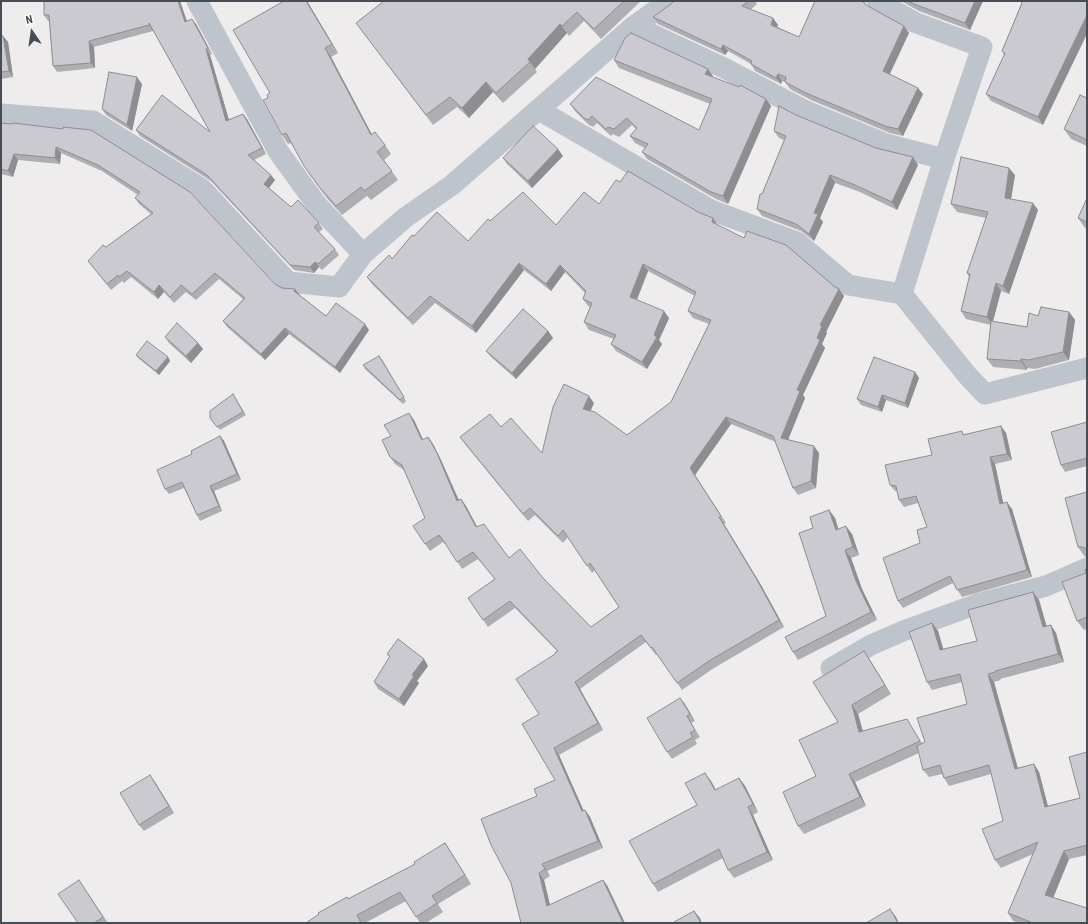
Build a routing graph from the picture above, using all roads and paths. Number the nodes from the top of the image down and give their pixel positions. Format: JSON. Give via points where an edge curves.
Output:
{"nodes":[{"id":1,"x":197,"y":1,"type":"edge"},
{"id":2,"x":669,"y":1,"type":"edge"},
{"id":3,"x":877,"y":1,"type":"edge"},
{"id":4,"x":634,"y":26,"type":"junction"},
{"id":5,"x":539,"y":110,"type":"junction"},
{"id":6,"x":1,"y":114,"type":"edge"},
{"id":7,"x":944,"y":159,"type":"junction"},
{"id":8,"x":363,"y":254,"type":"junction"},
{"id":9,"x":902,"y":294,"type":"junction"},
{"id":10,"x":1087,"y":368,"type":"edge"},
{"id":11,"x":1087,"y":568,"type":"edge"},
{"id":12,"x":831,"y":668,"type":"dead end"}],
"edges":[{"from":1,"to":8,"type":"street","via":[[278,151],[317,205]]},
{"from":2,"to":4,"type":"street"},
{"from":3,"to":7,"type":"street","via":[[914,22],[982,47]]},
{"from":4,"to":5,"type":"street"},
{"from":4,"to":7,"type":"street","via":[[724,68],[806,111],[886,144]]},
{"from":5,"to":8,"type":"street","via":[[452,185],[406,217]]},
{"from":5,"to":9,"type":"street","via":[[711,210],[797,242],[848,285]]},
{"from":6,"to":8,"type":"street","via":[[93,121],[202,189],[288,282],[339,287]]},
{"from":7,"to":9,"type":"street"},
{"from":9,"to":10,"type":"street","via":[[985,394]]},
{"from":11,"to":12,"type":"street","via":[[1046,586],[977,604],[903,631],[871,645]]}]}
